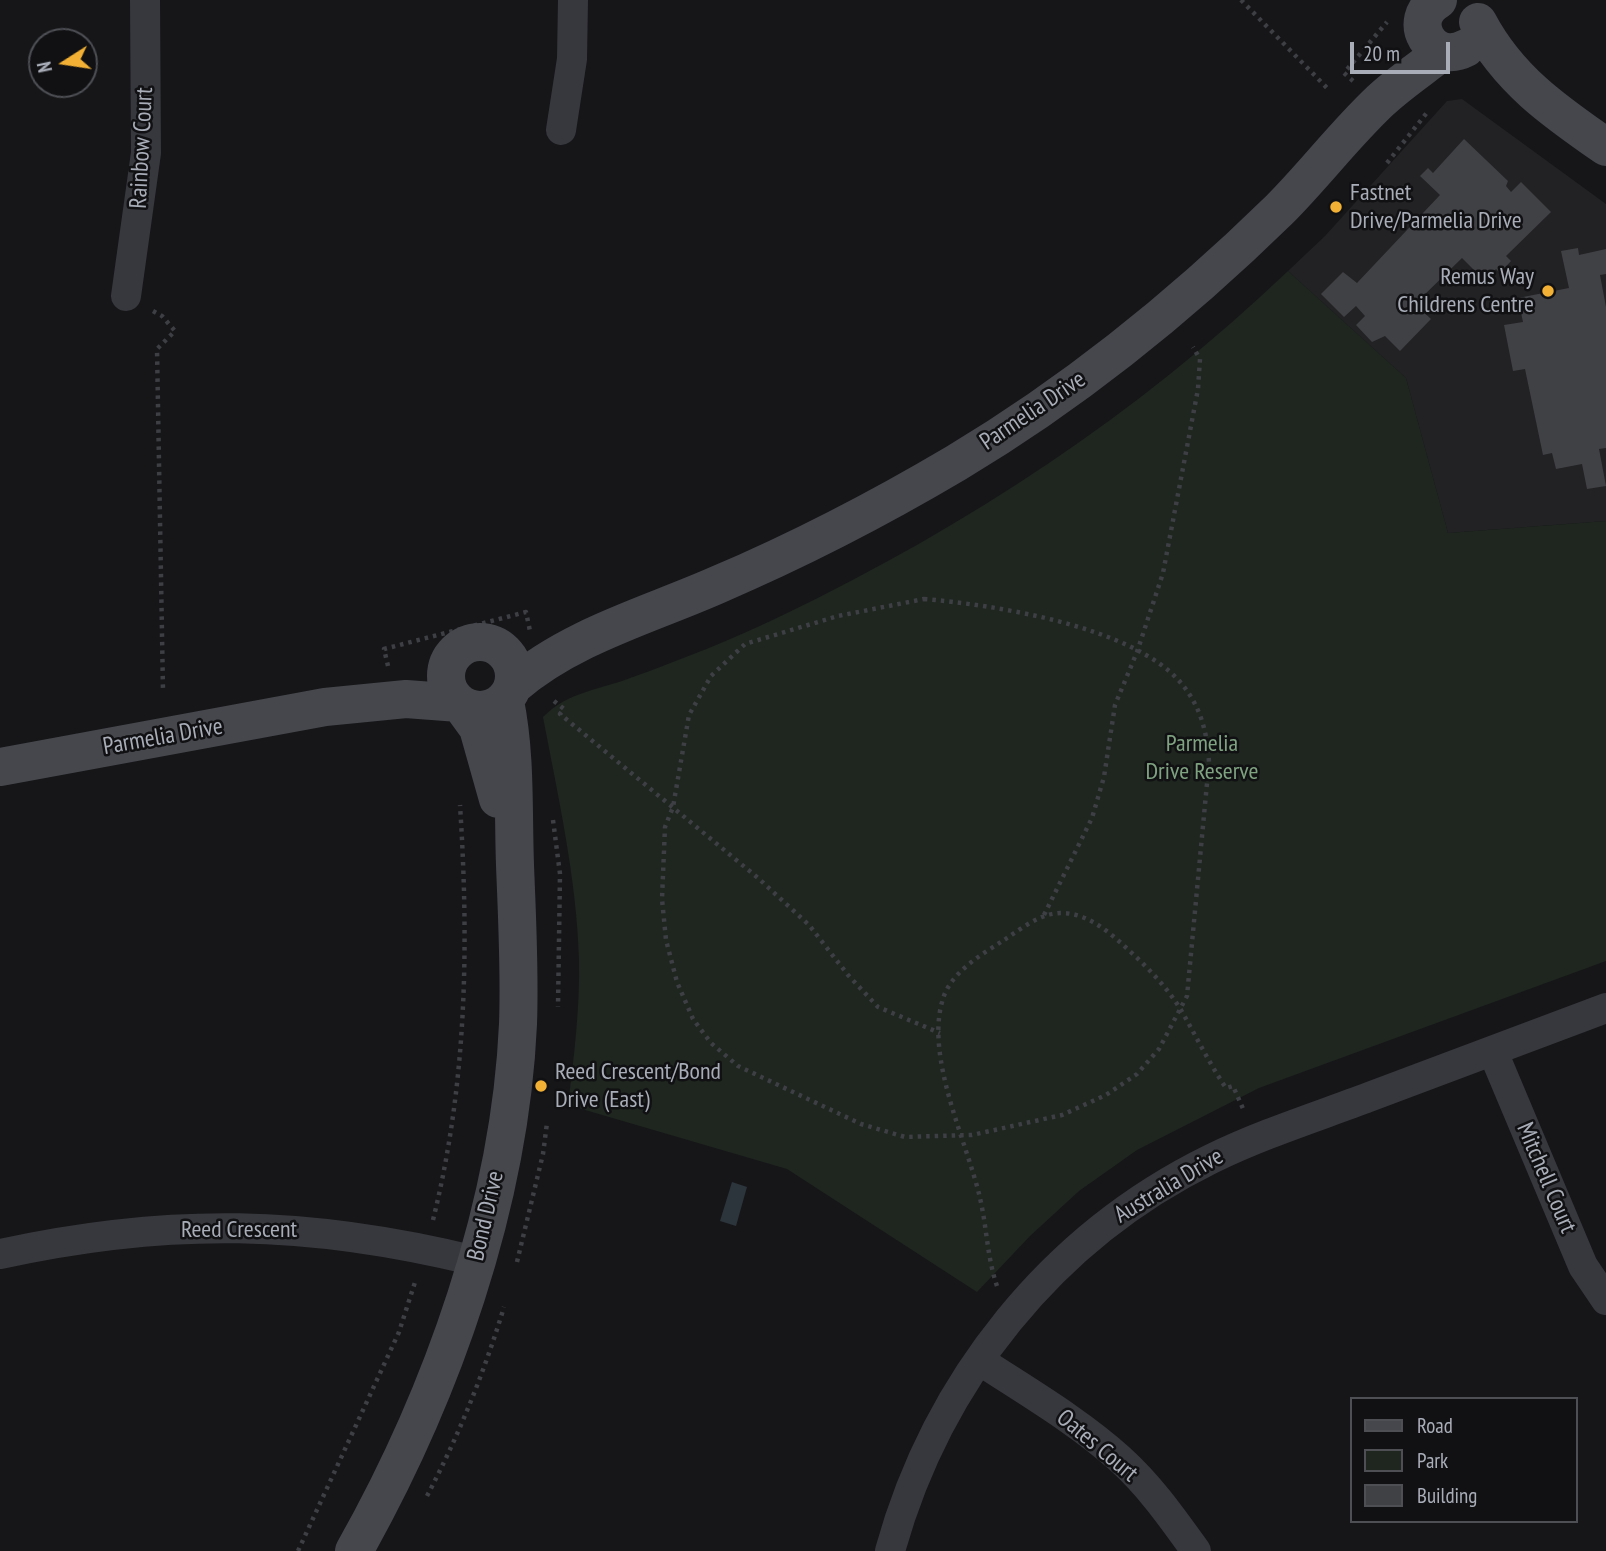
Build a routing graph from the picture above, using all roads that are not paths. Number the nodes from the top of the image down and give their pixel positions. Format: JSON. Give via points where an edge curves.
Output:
{"nodes":[{"id":1,"x":145,"y":0,"type":"edge"},
{"id":2,"x":573,"y":0,"type":"edge"},
{"id":3,"x":1475,"y":9,"type":"edge"},
{"id":4,"x":1428,"y":28,"type":"edge"},
{"id":5,"x":1520,"y":82,"type":"junction"},
{"id":6,"x":561,"y":130,"type":"dead end"},
{"id":7,"x":1606,"y":147,"type":"edge"},
{"id":8,"x":126,"y":296,"type":"road end"},
{"id":9,"x":620,"y":625,"type":"junction"},
{"id":10,"x":493,"y":644,"type":"junction"},
{"id":11,"x":448,"y":666,"type":"junction"},
{"id":12,"x":521,"y":696,"type":"junction"},
{"id":13,"x":461,"y":704,"type":"junction"},
{"id":14,"x":325,"y":708,"type":"junction"},
{"id":15,"x":0,"y":767,"type":"edge"},
{"id":16,"x":514,"y":858,"type":"junction"},
{"id":17,"x":1606,"y":1008,"type":"edge"},
{"id":18,"x":1493,"y":1052,"type":"junction"},
{"id":19,"x":0,"y":1254,"type":"edge"},
{"id":20,"x":476,"y":1261,"type":"junction"},
{"id":21,"x":1606,"y":1300,"type":"edge"},
{"id":22,"x":979,"y":1360,"type":"junction"},
{"id":23,"x":354,"y":1551,"type":"edge"},
{"id":24,"x":890,"y":1551,"type":"edge"},
{"id":25,"x":1196,"y":1551,"type":"edge"}],
"edges":[{"from":1,"to":8,"type":"street","name":"Rainbow Court","via":[[146,153]]},
{"from":2,"to":6,"type":"street","via":[[572,59]]},
{"from":3,"to":4,"type":"street","via":[[1478,30],[1470,44]]},
{"from":3,"to":5,"type":"street","via":[[1495,53]]},
{"from":4,"to":5,"type":"street"},
{"from":4,"to":9,"type":"street","name":"Parmelia Drive","via":[[1380,101],[1281,208],[1110,358],[956,463],[751,570]]},
{"from":5,"to":7,"type":"street"},
{"from":9,"to":10,"type":"street","name":"Parmelia Drive"},
{"from":9,"to":12,"type":"street","name":"Parmelia Drive","via":[[564,651]]},
{"from":10,"to":11,"type":"street","via":[[471,643],[452,656]]},
{"from":10,"to":12,"type":"street","via":[[510,659]]},
{"from":11,"to":13,"type":"street","via":[[448,689]]},
{"from":11,"to":14,"type":"street","name":"Parmelia Drive"},
{"from":12,"to":13,"type":"street","via":[[484,711]]},
{"from":12,"to":16,"type":"street","name":"Bond Drive"},
{"from":13,"to":14,"type":"street","name":"Parmelia Drive","via":[[406,699]]},
{"from":13,"to":16,"type":"street","name":"Bond Drive","via":[[485,747]]},
{"from":14,"to":15,"type":"street","name":"Parmelia Drive"},
{"from":16,"to":20,"type":"street","name":"Bond Drive","via":[[517,1036],[504,1136]]},
{"from":17,"to":18,"type":"street","name":"Australia Drive"},
{"from":18,"to":21,"type":"street","name":"Mitchell Court","via":[[1583,1266]]},
{"from":18,"to":22,"type":"street","name":"Australia Drive","via":[[1256,1140],[1174,1179],[1098,1230],[1044,1278]]},
{"from":19,"to":20,"type":"street","name":"Reed Crescent","via":[[103,1236],[231,1227],[339,1234]]},
{"from":20,"to":23,"type":"street","name":"Bond Drive","via":[[430,1399]]},
{"from":22,"to":24,"type":"street","name":"Australia Drive","via":[[938,1423],[907,1494]]},
{"from":22,"to":25,"type":"street","name":"Oates Court","via":[[1121,1460]]}]}
